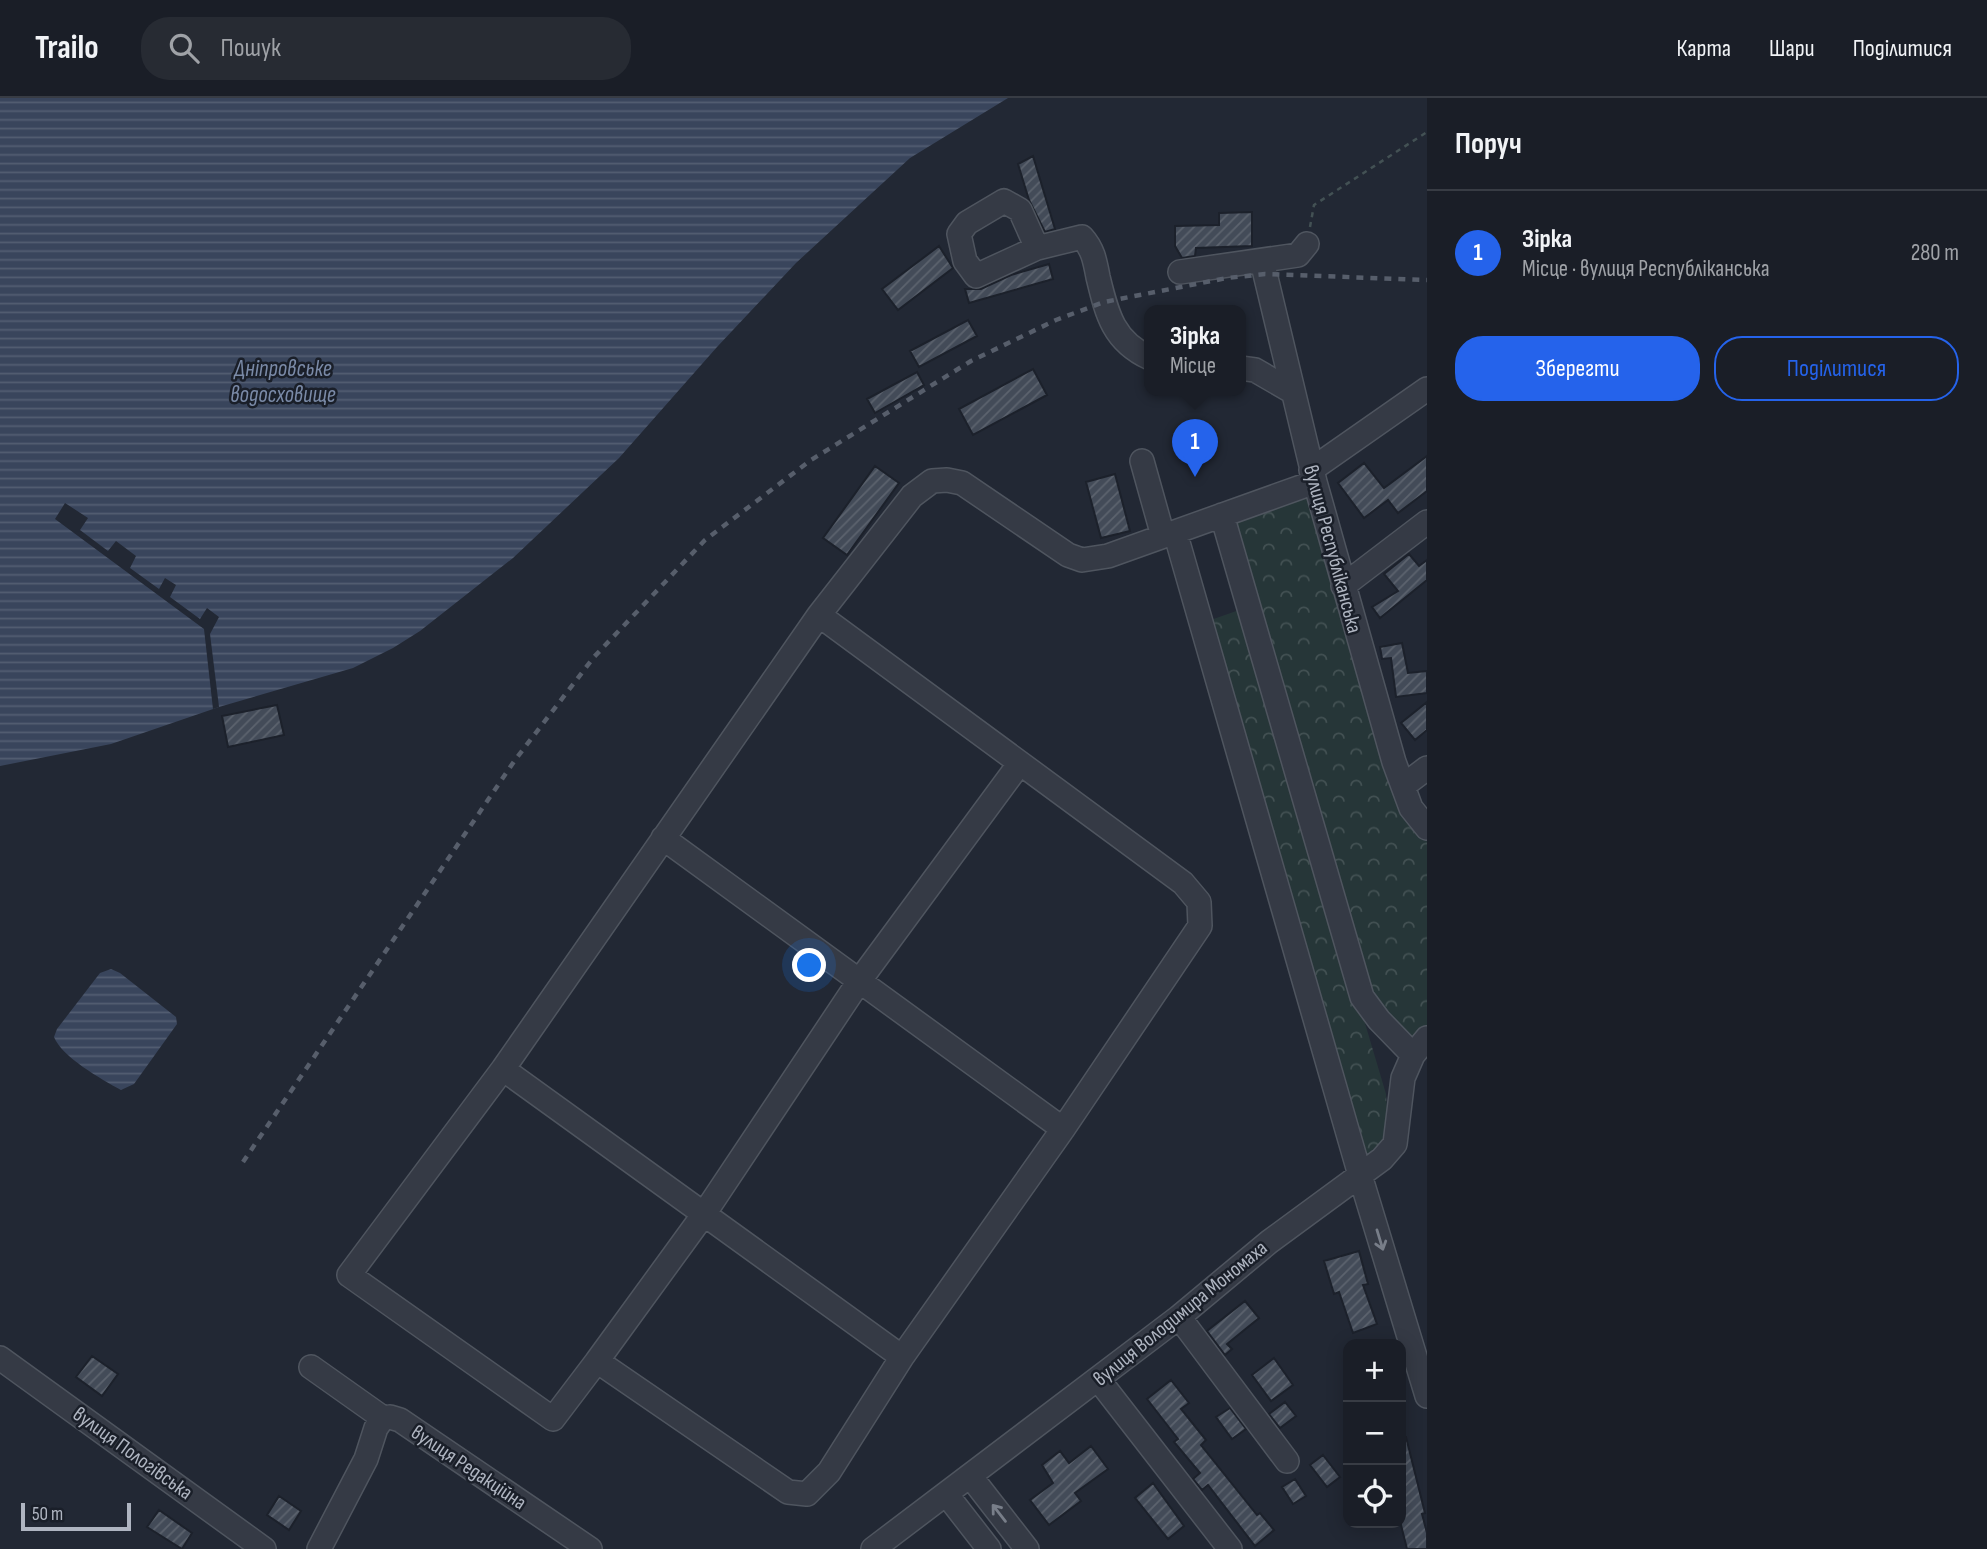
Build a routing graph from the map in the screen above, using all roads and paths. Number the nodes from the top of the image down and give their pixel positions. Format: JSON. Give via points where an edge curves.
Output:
{"nodes":[{"id":1,"x":1427,"y":132,"type":"edge"},
{"id":2,"x":1307,"y":244,"type":"joint"},
{"id":3,"x":1037,"y":248,"type":"dead end"},
{"id":4,"x":1262,"y":261,"type":"junction"},
{"id":5,"x":1180,"y":272,"type":"dead end"},
{"id":6,"x":1144,"y":355,"type":"edge"},
{"id":7,"x":1246,"y":369,"type":"edge"},
{"id":8,"x":1427,"y":389,"type":"edge"},
{"id":9,"x":1293,"y":392,"type":"junction"},
{"id":10,"x":1142,"y":461,"type":"dead end"},
{"id":11,"x":1313,"y":476,"type":"junction"},
{"id":12,"x":1222,"y":515,"type":"junction"},
{"id":13,"x":1427,"y":522,"type":"edge"},
{"id":14,"x":1169,"y":534,"type":"junction"},
{"id":15,"x":1343,"y":586,"type":"junction"},
{"id":16,"x":819,"y":615,"type":"junction"},
{"id":17,"x":1020,"y":762,"type":"junction"},
{"id":18,"x":1427,"y":768,"type":"edge"},
{"id":19,"x":1403,"y":786,"type":"junction"},
{"id":20,"x":1427,"y":828,"type":"edge"},
{"id":21,"x":663,"y":838,"type":"junction"},
{"id":22,"x":860,"y":980,"type":"junction"},
{"id":23,"x":1420,"y":1046,"type":"edge"},
{"id":24,"x":503,"y":1069,"type":"junction"},
{"id":25,"x":1063,"y":1129,"type":"junction"},
{"id":26,"x":1360,"y":1175,"type":"junction"},
{"id":27,"x":704,"y":1214,"type":"junction"},
{"id":28,"x":1179,"y":1317,"type":"junction"},
{"id":29,"x":902,"y":1357,"type":"junction"},
{"id":30,"x":0,"y":1358,"type":"edge"},
{"id":31,"x":597,"y":1361,"type":"junction"},
{"id":32,"x":311,"y":1367,"type":"dead end"},
{"id":33,"x":1098,"y":1379,"type":"junction"},
{"id":34,"x":1427,"y":1396,"type":"edge"},
{"id":35,"x":383,"y":1418,"type":"junction"},
{"id":36,"x":1287,"y":1461,"type":"dead end"},
{"id":37,"x":971,"y":1477,"type":"junction"},
{"id":38,"x":947,"y":1495,"type":"junction"},
{"id":39,"x":264,"y":1549,"type":"edge"},
{"id":40,"x":319,"y":1549,"type":"edge"},
{"id":41,"x":590,"y":1549,"type":"edge"},
{"id":42,"x":873,"y":1549,"type":"edge"},
{"id":43,"x":989,"y":1549,"type":"edge"},
{"id":44,"x":1027,"y":1549,"type":"edge"},
{"id":45,"x":1230,"y":1549,"type":"edge"}],
"edges":[{"from":1,"to":2,"type":"path","via":[[1314,205]]},
{"from":2,"to":4,"type":"street","via":[[1298,255]]},
{"from":3,"to":6,"type":"street","via":[[1082,237],[1092,248],[1115,329],[1131,349]]},
{"from":4,"to":5,"type":"street"},
{"from":4,"to":9,"type":"street","name":"вулиця Республіканська"},
{"from":7,"to":9,"type":"street"},
{"from":8,"to":11,"type":"street"},
{"from":9,"to":11,"type":"street","name":"вулиця Республіканська"},
{"from":10,"to":14,"type":"street"},
{"from":11,"to":12,"type":"street"},
{"from":11,"to":15,"type":"street","name":"вулиця Республіканська"},
{"from":12,"to":14,"type":"street"},
{"from":12,"to":23,"type":"street","via":[[1362,997],[1379,1020]]},
{"from":13,"to":15,"type":"street"},
{"from":14,"to":16,"type":"street","via":[[1108,556],[1082,560],[962,483],[932,481],[912,496]]},
{"from":14,"to":26,"type":"street"},
{"from":15,"to":19,"type":"street","name":"вулиця Республіканська"},
{"from":16,"to":17,"type":"street"},
{"from":16,"to":21,"type":"street"},
{"from":17,"to":22,"type":"street"},
{"from":17,"to":25,"type":"street","via":[[1183,883],[1199,902],[1199,926]]},
{"from":18,"to":19,"type":"street"},
{"from":19,"to":20,"type":"street","name":"вулиця Республіканська","via":[[1411,808]]},
{"from":21,"to":22,"type":"street"},
{"from":21,"to":24,"type":"street"},
{"from":22,"to":25,"type":"street"},
{"from":22,"to":27,"type":"street"},
{"from":23,"to":26,"type":"street","name":"вулиця Володимира Мономаха","via":[[1404,1078],[1395,1143]]},
{"from":24,"to":27,"type":"street"},
{"from":24,"to":31,"type":"street","via":[[349,1275],[553,1419]]},
{"from":25,"to":29,"type":"street"},
{"from":26,"to":28,"type":"street","name":"вулиця Володимира Мономаха"},
{"from":26,"to":34,"type":"street","one_way":true},
{"from":27,"to":29,"type":"street"},
{"from":27,"to":31,"type":"street"},
{"from":28,"to":33,"type":"street","name":"вулиця Володимира Мономаха"},
{"from":28,"to":36,"type":"street"},
{"from":29,"to":31,"type":"street","via":[[829,1472],[807,1494],[788,1492]]},
{"from":30,"to":39,"type":"street","name":"вулиця Пологівська"},
{"from":32,"to":35,"type":"street","name":"вулиця Редакційна"},
{"from":33,"to":37,"type":"street","name":"вулиця Володимира Мономаха"},
{"from":33,"to":45,"type":"street"},
{"from":35,"to":40,"type":"street"},
{"from":35,"to":41,"type":"street","name":"вулиця Редакційна","via":[[400,1420]]},
{"from":37,"to":38,"type":"street","name":"вулиця Володимира Мономаха"},
{"from":44,"to":37,"type":"street","one_way":true},
{"from":38,"to":42,"type":"street","name":"вулиця Володимира Мономаха"},
{"from":38,"to":43,"type":"street"}]}
